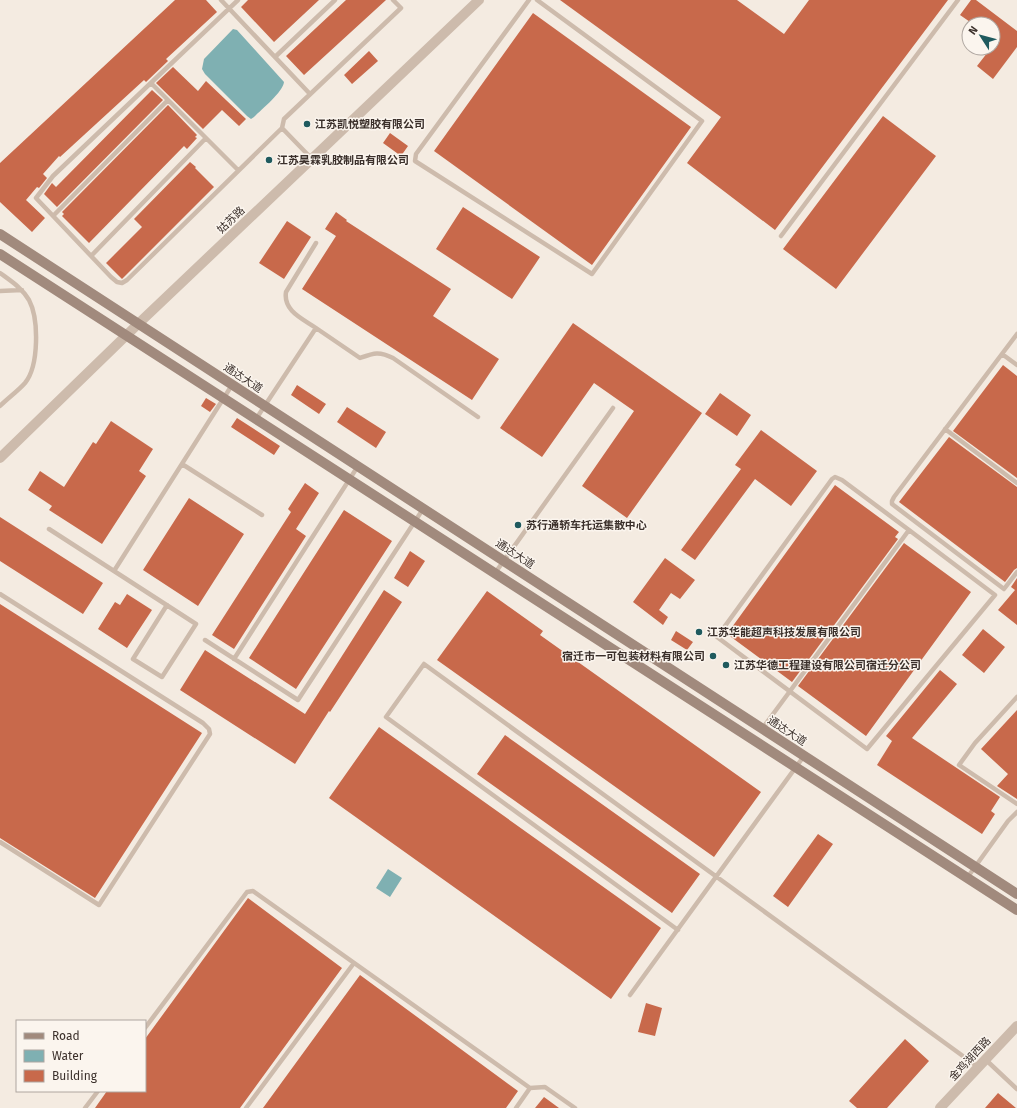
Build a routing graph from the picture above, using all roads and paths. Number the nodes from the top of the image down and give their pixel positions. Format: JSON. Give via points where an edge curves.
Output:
{"nodes":[{"id":1,"x":221,"y":0,"type":"edge"},
{"id":2,"x":238,"y":0,"type":"edge"},
{"id":3,"x":335,"y":0,"type":"edge"},
{"id":4,"x":393,"y":0,"type":"edge"},
{"id":5,"x":529,"y":0,"type":"edge"},
{"id":6,"x":537,"y":0,"type":"edge"},
{"id":7,"x":958,"y":0,"type":"edge"},
{"id":8,"x":476,"y":1,"type":"edge"},
{"id":9,"x":229,"y":9,"type":"junction"},
{"id":10,"x":275,"y":57,"type":"junction"},
{"id":11,"x":151,"y":83,"type":"junction"},
{"id":12,"x":310,"y":94,"type":"junction"},
{"id":13,"x":168,"y":100,"type":"junction"},
{"id":14,"x":282,"y":128,"type":"junction"},
{"id":15,"x":206,"y":138,"type":"junction"},
{"id":16,"x":312,"y":159,"type":"junction"},
{"id":17,"x":238,"y":170,"type":"junction"},
{"id":18,"x":54,"y":216,"type":"junction"},
{"id":19,"x":0,"y":234,"type":"edge"},
{"id":20,"x":781,"y":236,"type":"dead end"},
{"id":21,"x":316,"y":243,"type":"dead end"},
{"id":22,"x":0,"y":254,"type":"edge"},
{"id":23,"x":91,"y":256,"type":"junction"},
{"id":24,"x":0,"y":273,"type":"edge"},
{"id":25,"x":22,"y":290,"type":"junction"},
{"id":26,"x":0,"y":292,"type":"edge"},
{"id":27,"x":138,"y":324,"type":"junction"},
{"id":28,"x":316,"y":328,"type":"junction"},
{"id":29,"x":1017,"y":334,"type":"edge"},
{"id":30,"x":127,"y":335,"type":"junction"},
{"id":31,"x":1002,"y":354,"type":"junction"},
{"id":32,"x":1017,"y":366,"type":"edge"},
{"id":33,"x":232,"y":385,"type":"junction"},
{"id":34,"x":224,"y":398,"type":"junction"},
{"id":35,"x":0,"y":406,"type":"edge"},
{"id":36,"x":265,"y":406,"type":"junction"},
{"id":37,"x":613,"y":408,"type":"dead end"},
{"id":38,"x":478,"y":416,"type":"dead end"},
{"id":39,"x":256,"y":419,"type":"junction"},
{"id":40,"x":945,"y":429,"type":"junction"},
{"id":41,"x":0,"y":458,"type":"edge"},
{"id":42,"x":182,"y":464,"type":"junction"},
{"id":43,"x":358,"y":466,"type":"junction"},
{"id":44,"x":350,"y":479,"type":"junction"},
{"id":45,"x":1017,"y":483,"type":"edge"},
{"id":46,"x":423,"y":509,"type":"junction"},
{"id":47,"x":262,"y":515,"type":"dead end"},
{"id":48,"x":415,"y":521,"type":"junction"},
{"id":49,"x":49,"y":529,"type":"dead end"},
{"id":50,"x":909,"y":530,"type":"junction"},
{"id":51,"x":504,"y":561,"type":"junction"},
{"id":52,"x":114,"y":571,"type":"junction"},
{"id":53,"x":1017,"y":572,"type":"edge"},
{"id":54,"x":495,"y":573,"type":"junction"},
{"id":55,"x":0,"y":594,"type":"edge"},
{"id":56,"x":167,"y":605,"type":"junction"},
{"id":57,"x":205,"y":640,"type":"dead end"},
{"id":58,"x":234,"y":659,"type":"junction"},
{"id":59,"x":789,"y":692,"type":"junction"},
{"id":60,"x":1017,"y":697,"type":"edge"},
{"id":61,"x":762,"y":729,"type":"junction"},
{"id":62,"x":804,"y":756,"type":"junction"},
{"id":63,"x":796,"y":767,"type":"junction"},
{"id":64,"x":1017,"y":804,"type":"edge"},
{"id":65,"x":1016,"y":813,"type":"edge"},
{"id":66,"x":0,"y":842,"type":"edge"},
{"id":67,"x":975,"y":867,"type":"junction"},
{"id":68,"x":716,"y":876,"type":"junction"},
{"id":69,"x":967,"y":878,"type":"junction"},
{"id":70,"x":1017,"y":894,"type":"edge"},
{"id":71,"x":1017,"y":910,"type":"edge"},
{"id":72,"x":678,"y":930,"type":"junction"},
{"id":73,"x":354,"y":963,"type":"junction"},
{"id":74,"x":630,"y":995,"type":"dead end"},
{"id":75,"x":1017,"y":1026,"type":"edge"},
{"id":76,"x":146,"y":1027,"type":"edge"},
{"id":77,"x":982,"y":1063,"type":"junction"},
{"id":78,"x":530,"y":1088,"type":"junction"},
{"id":79,"x":1017,"y":1089,"type":"edge"},
{"id":80,"x":97,"y":1092,"type":"edge"},
{"id":81,"x":85,"y":1108,"type":"edge"},
{"id":82,"x":246,"y":1108,"type":"edge"},
{"id":83,"x":516,"y":1108,"type":"edge"},
{"id":84,"x":575,"y":1108,"type":"edge"},
{"id":85,"x":940,"y":1108,"type":"edge"}],
"edges":[{"from":1,"to":9,"type":"lane"},
{"from":2,"to":9,"type":"lane"},
{"from":3,"to":10,"type":"lane"},
{"from":4,"to":12,"type":"lane","via":[[401,8]]},
{"from":5,"to":6,"type":"lane","via":[[416,154],[416,161],[592,274],[702,121]]},
{"from":7,"to":20,"type":"lane"},
{"from":8,"to":16,"type":"street","name":"姑苏路"},
{"from":9,"to":10,"type":"lane"},
{"from":9,"to":11,"type":"lane"},
{"from":10,"to":12,"type":"lane"},
{"from":11,"to":13,"type":"lane"},
{"from":11,"to":18,"type":"lane","via":[[53,176],[36,198]]},
{"from":12,"to":14,"type":"lane","via":[[284,119]]},
{"from":13,"to":15,"type":"lane"},
{"from":13,"to":18,"type":"lane"},
{"from":14,"to":16,"type":"lane"},
{"from":14,"to":17,"type":"lane"},
{"from":15,"to":17,"type":"lane"},
{"from":15,"to":23,"type":"lane"},
{"from":16,"to":27,"type":"street","name":"姑苏路"},
{"from":17,"to":23,"type":"lane","via":[[122,283],[111,278]]},
{"from":18,"to":23,"type":"lane"},
{"from":19,"to":27,"type":"main road","name":"通达大道"},
{"from":21,"to":28,"type":"lane","via":[[286,292],[285,298],[291,311]]},
{"from":22,"to":30,"type":"main road"},
{"from":24,"to":25,"type":"lane"},
{"from":25,"to":26,"type":"lane"},
{"from":25,"to":35,"type":"lane","via":[[33,310],[36,335],[34,357],[31,372],[25,382]]},
{"from":27,"to":30,"type":"street","name":"姑苏路"},
{"from":27,"to":33,"type":"main road","name":"通达大道"},
{"from":28,"to":36,"type":"lane"},
{"from":28,"to":38,"type":"lane","via":[[360,358],[381,353],[393,358]]},
{"from":29,"to":31,"type":"lane"},
{"from":30,"to":34,"type":"main road"},
{"from":30,"to":41,"type":"street","name":"姑苏路"},
{"from":31,"to":32,"type":"lane"},
{"from":31,"to":40,"type":"lane"},
{"from":33,"to":34,"type":"lane"},
{"from":33,"to":36,"type":"main road","name":"通达大道"},
{"from":34,"to":39,"type":"main road"},
{"from":34,"to":42,"type":"lane"},
{"from":36,"to":39,"type":"lane"},
{"from":36,"to":43,"type":"main road","name":"通达大道"},
{"from":37,"to":51,"type":"lane"},
{"from":39,"to":44,"type":"main road"},
{"from":40,"to":45,"type":"lane"},
{"from":40,"to":53,"type":"lane","via":[[894,497],[892,504],[1004,589]]},
{"from":42,"to":47,"type":"lane"},
{"from":42,"to":52,"type":"lane"},
{"from":43,"to":44,"type":"lane"},
{"from":43,"to":46,"type":"main road","name":"通达大道"},
{"from":44,"to":48,"type":"main road"},
{"from":44,"to":58,"type":"lane"},
{"from":46,"to":48,"type":"lane"},
{"from":46,"to":51,"type":"main road","name":"通达大道"},
{"from":48,"to":54,"type":"main road"},
{"from":48,"to":58,"type":"lane","via":[[298,700]]},
{"from":49,"to":52,"type":"lane"},
{"from":50,"to":59,"type":"lane"},
{"from":50,"to":59,"type":"lane","via":[[842,480],[835,477],[832,479],[717,637]]},
{"from":50,"to":59,"type":"lane","via":[[995,594],[867,749]]},
{"from":51,"to":54,"type":"lane"},
{"from":51,"to":61,"type":"main road","name":"通达大道"},
{"from":52,"to":56,"type":"lane"},
{"from":54,"to":63,"type":"main road"},
{"from":55,"to":66,"type":"lane","via":[[203,723],[210,734],[100,905]]},
{"from":56,"to":56,"type":"lane","via":[[196,624],[162,677],[133,659]]},
{"from":57,"to":58,"type":"lane"},
{"from":59,"to":61,"type":"lane"},
{"from":60,"to":64,"type":"lane","via":[[975,743],[959,765]]},
{"from":61,"to":62,"type":"main road","name":"通达大道"},
{"from":62,"to":63,"type":"lane"},
{"from":62,"to":67,"type":"main road","name":"通达大道"},
{"from":63,"to":68,"type":"lane"},
{"from":63,"to":69,"type":"main road"},
{"from":65,"to":67,"type":"lane"},
{"from":67,"to":69,"type":"lane"},
{"from":67,"to":70,"type":"main road","name":"通达大道"},
{"from":68,"to":72,"type":"lane"},
{"from":68,"to":72,"type":"lane","via":[[424,664],[386,717]]},
{"from":68,"to":77,"type":"lane"},
{"from":69,"to":71,"type":"main road"},
{"from":72,"to":74,"type":"lane"},
{"from":73,"to":76,"type":"lane","via":[[253,891],[247,892]]},
{"from":73,"to":78,"type":"lane"},
{"from":73,"to":82,"type":"lane"},
{"from":75,"to":77,"type":"street","name":"金鸡湖西路"},
{"from":77,"to":79,"type":"lane"},
{"from":77,"to":85,"type":"street","name":"金鸡湖西路"},
{"from":78,"to":83,"type":"lane"},
{"from":78,"to":84,"type":"lane","via":[[545,1087]]},
{"from":80,"to":81,"type":"lane"}]}
